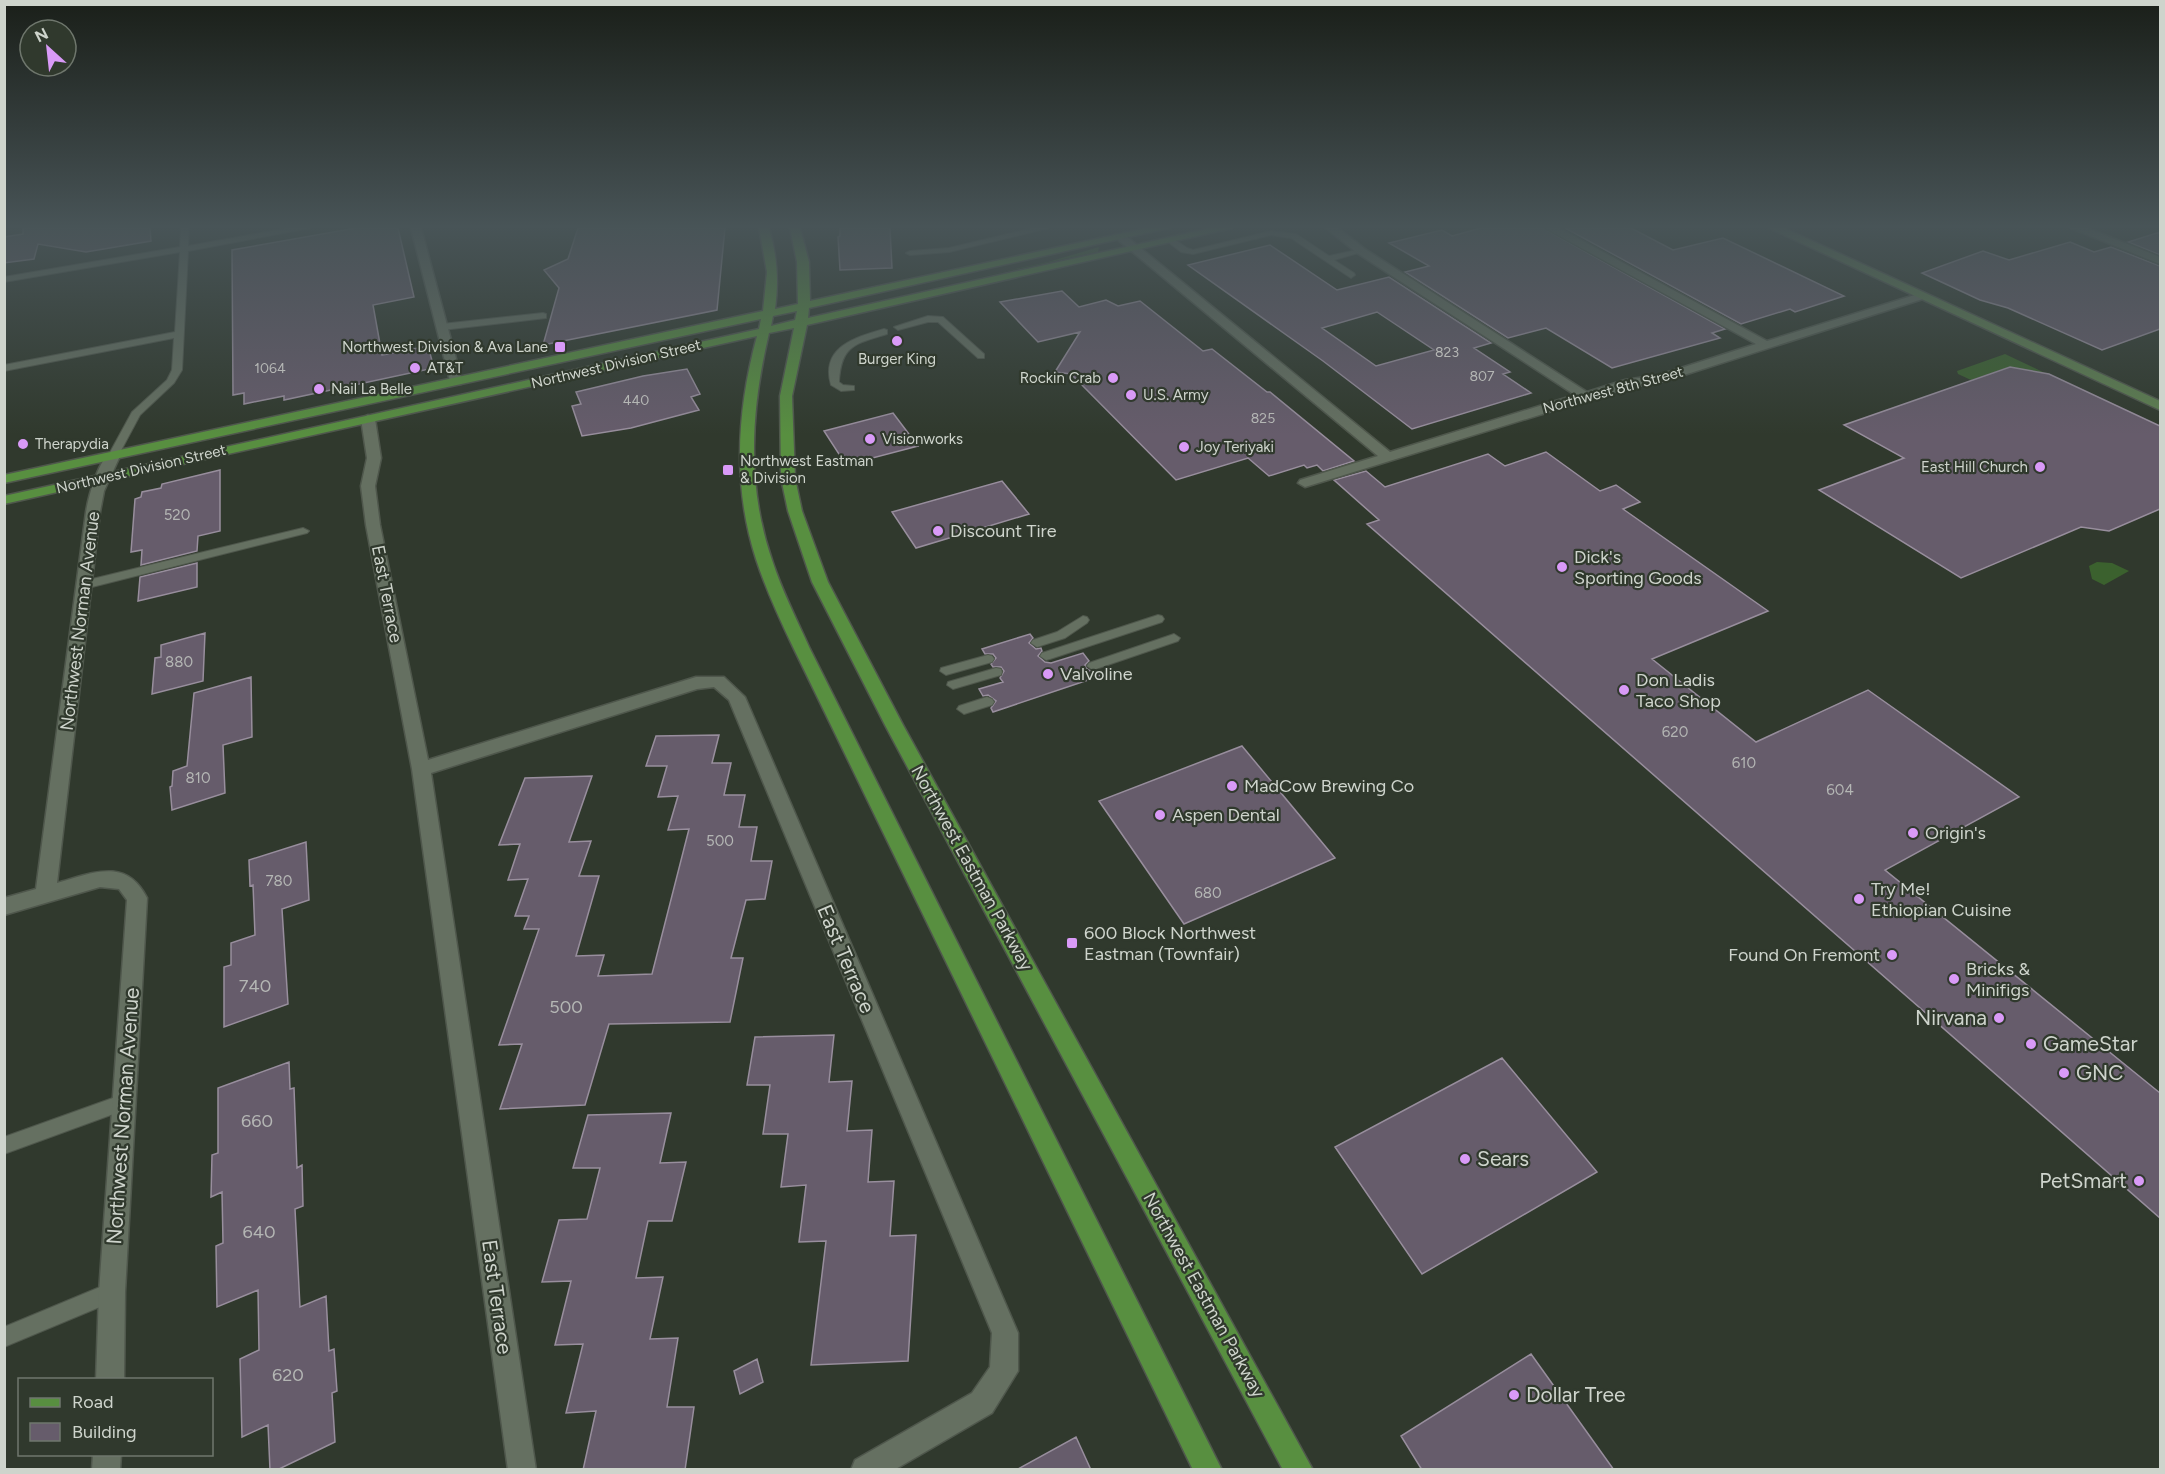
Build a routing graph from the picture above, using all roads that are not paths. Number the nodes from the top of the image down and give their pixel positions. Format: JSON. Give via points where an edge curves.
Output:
{"nodes":[{"id":1,"x":182,"y":297,"type":"edge"},
{"id":2,"x":434,"y":297,"type":"edge"},
{"id":3,"x":772,"y":297,"type":"edge"},
{"id":4,"x":804,"y":297,"type":"edge"},
{"id":5,"x":847,"y":297,"type":"edge"},
{"id":6,"x":917,"y":297,"type":"edge"},
{"id":7,"x":1194,"y":297,"type":"edge"},
{"id":8,"x":1432,"y":297,"type":"edge"},
{"id":9,"x":1678,"y":297,"type":"edge"},
{"id":10,"x":1920,"y":297,"type":"edge"},
{"id":11,"x":1924,"y":297,"type":"edge"},
{"id":12,"x":804,"y":306,"type":"junction"},
{"id":13,"x":769,"y":313,"type":"junction"},
{"id":14,"x":543,"y":316,"type":"dead end"},
{"id":15,"x":801,"y":322,"type":"junction"},
{"id":16,"x":442,"y":327,"type":"junction"},
{"id":17,"x":898,"y":327,"type":"dead end"},
{"id":18,"x":765,"y":331,"type":"junction"},
{"id":19,"x":884,"y":332,"type":"dead end"},
{"id":20,"x":180,"y":334,"type":"junction"},
{"id":21,"x":1767,"y":345,"type":"junction"},
{"id":22,"x":981,"y":356,"type":"dead end"},
{"id":23,"x":4,"y":368,"type":"edge"},
{"id":24,"x":456,"y":381,"type":"junction"},
{"id":25,"x":851,"y":388,"type":"dead end"},
{"id":26,"x":1585,"y":396,"type":"junction"},
{"id":27,"x":2160,"y":406,"type":"edge"},
{"id":28,"x":368,"y":419,"type":"junction"},
{"id":29,"x":113,"y":456,"type":"junction"},
{"id":30,"x":1386,"y":456,"type":"junction"},
{"id":31,"x":102,"y":478,"type":"junction"},
{"id":32,"x":4,"y":479,"type":"edge"},
{"id":33,"x":1305,"y":483,"type":"dead end"},
{"id":34,"x":4,"y":500,"type":"edge"},
{"id":35,"x":303,"y":531,"type":"dead end"},
{"id":36,"x":84,"y":585,"type":"junction"},
{"id":37,"x":1158,"y":619,"type":"dead end"},
{"id":38,"x":1083,"y":620,"type":"dead end"},
{"id":39,"x":1174,"y":638,"type":"dead end"},
{"id":40,"x":1037,"y":643,"type":"dead end"},
{"id":41,"x":1046,"y":656,"type":"dead end"},
{"id":42,"x":988,"y":659,"type":"dead end"},
{"id":43,"x":1093,"y":666,"type":"dead end"},
{"id":44,"x":946,"y":671,"type":"dead end"},
{"id":45,"x":996,"y":672,"type":"dead end"},
{"id":46,"x":953,"y":685,"type":"dead end"},
{"id":47,"x":987,"y":702,"type":"dead end"},
{"id":48,"x":964,"y":709,"type":"dead end"},
{"id":49,"x":421,"y":769,"type":"junction"},
{"id":50,"x":46,"y":894,"type":"junction"},
{"id":51,"x":4,"y":907,"type":"edge"},
{"id":52,"x":124,"y":1102,"type":"junction"},
{"id":53,"x":4,"y":1146,"type":"edge"},
{"id":54,"x":112,"y":1292,"type":"junction"},
{"id":55,"x":4,"y":1337,"type":"edge"},
{"id":56,"x":110,"y":1378,"type":"edge"},
{"id":57,"x":869,"y":1468,"type":"edge"},
{"id":58,"x":522,"y":1470,"type":"edge"},
{"id":59,"x":1208,"y":1470,"type":"edge"},
{"id":60,"x":1299,"y":1470,"type":"edge"}],
"edges":[{"from":1,"to":20,"type":"lane","name":"Northwest Norman Avenue"},
{"from":2,"to":16,"type":"street"},
{"from":3,"to":13,"type":"main road"},
{"from":4,"to":12,"type":"main road","name":"Northwest Eastman Parkway"},
{"from":5,"to":12,"type":"main road","name":"Northwest Division Street"},
{"from":6,"to":15,"type":"main road","name":"Northwest Division Street"},
{"from":7,"to":30,"type":"street"},
{"from":8,"to":26,"type":"street"},
{"from":9,"to":21,"type":"street"},
{"from":10,"to":21,"type":"street","name":"Northwest 8th Street"},
{"from":11,"to":27,"type":"street"},
{"from":12,"to":13,"type":"main road","name":"Northwest Division Street"},
{"from":12,"to":15,"type":"main road","name":"Northwest Eastman Parkway"},
{"from":13,"to":18,"type":"main road"},
{"from":13,"to":24,"type":"main road","name":"Northwest Division Street"},
{"from":14,"to":16,"type":"lane"},
{"from":15,"to":18,"type":"main road","name":"Northwest Division Street"},
{"from":15,"to":60,"type":"main road","name":"Northwest Eastman Parkway","via":[[786,396],[785,428],[795,511],[820,582]]},
{"from":16,"to":24,"type":"street"},
{"from":17,"to":22,"type":"lane","via":[[940,319]]},
{"from":18,"to":28,"type":"main road","name":"Northwest Division Street"},
{"from":18,"to":59,"type":"main road","via":[[750,393],[747,478],[760,548],[783,608]]},
{"from":19,"to":25,"type":"lane","via":[[840,349],[834,365],[834,383]]},
{"from":20,"to":23,"type":"lane"},
{"from":20,"to":29,"type":"lane","name":"Northwest Norman Avenue","via":[[174,376],[136,414]]},
{"from":21,"to":26,"type":"street","name":"Northwest 8th Street","via":[[1661,378]]},
{"from":24,"to":29,"type":"main road","name":"Northwest Division Street"},
{"from":26,"to":30,"type":"street","name":"Northwest 8th Street"},
{"from":28,"to":31,"type":"main road","name":"Northwest Division Street"},
{"from":28,"to":49,"type":"street","name":"East Terrace","via":[[374,458],[368,486],[373,525]]},
{"from":29,"to":31,"type":"street","name":"Northwest Norman Avenue"},
{"from":29,"to":32,"type":"main road","name":"Northwest Division Street"},
{"from":30,"to":33,"type":"street","name":"Northwest 8th Street"},
{"from":31,"to":34,"type":"main road","name":"Northwest Division Street"},
{"from":31,"to":36,"type":"street","name":"Northwest Norman Avenue","via":[[93,512]]},
{"from":35,"to":36,"type":"lane"},
{"from":36,"to":50,"type":"street","name":"Northwest Norman Avenue"},
{"from":37,"to":41,"type":"lane"},
{"from":38,"to":40,"type":"lane","via":[[1061,635]]},
{"from":39,"to":43,"type":"lane"},
{"from":42,"to":44,"type":"lane"},
{"from":45,"to":46,"type":"lane"},
{"from":47,"to":48,"type":"lane"},
{"from":49,"to":57,"type":"street","name":"East Terrace","via":[[696,683],[718,681],[736,697],[1005,1333],[1004,1371],[982,1403]]},
{"from":49,"to":58,"type":"street","name":"East Terrace"},
{"from":50,"to":51,"type":"street"},
{"from":50,"to":52,"type":"street","name":"Northwest Norman Avenue","via":[[100,879],[125,882],[137,898]]},
{"from":52,"to":53,"type":"lane"},
{"from":52,"to":54,"type":"street","name":"Northwest Norman Avenue"},
{"from":54,"to":55,"type":"lane"},
{"from":54,"to":56,"type":"street","name":"Northwest Norman Avenue"}]}
